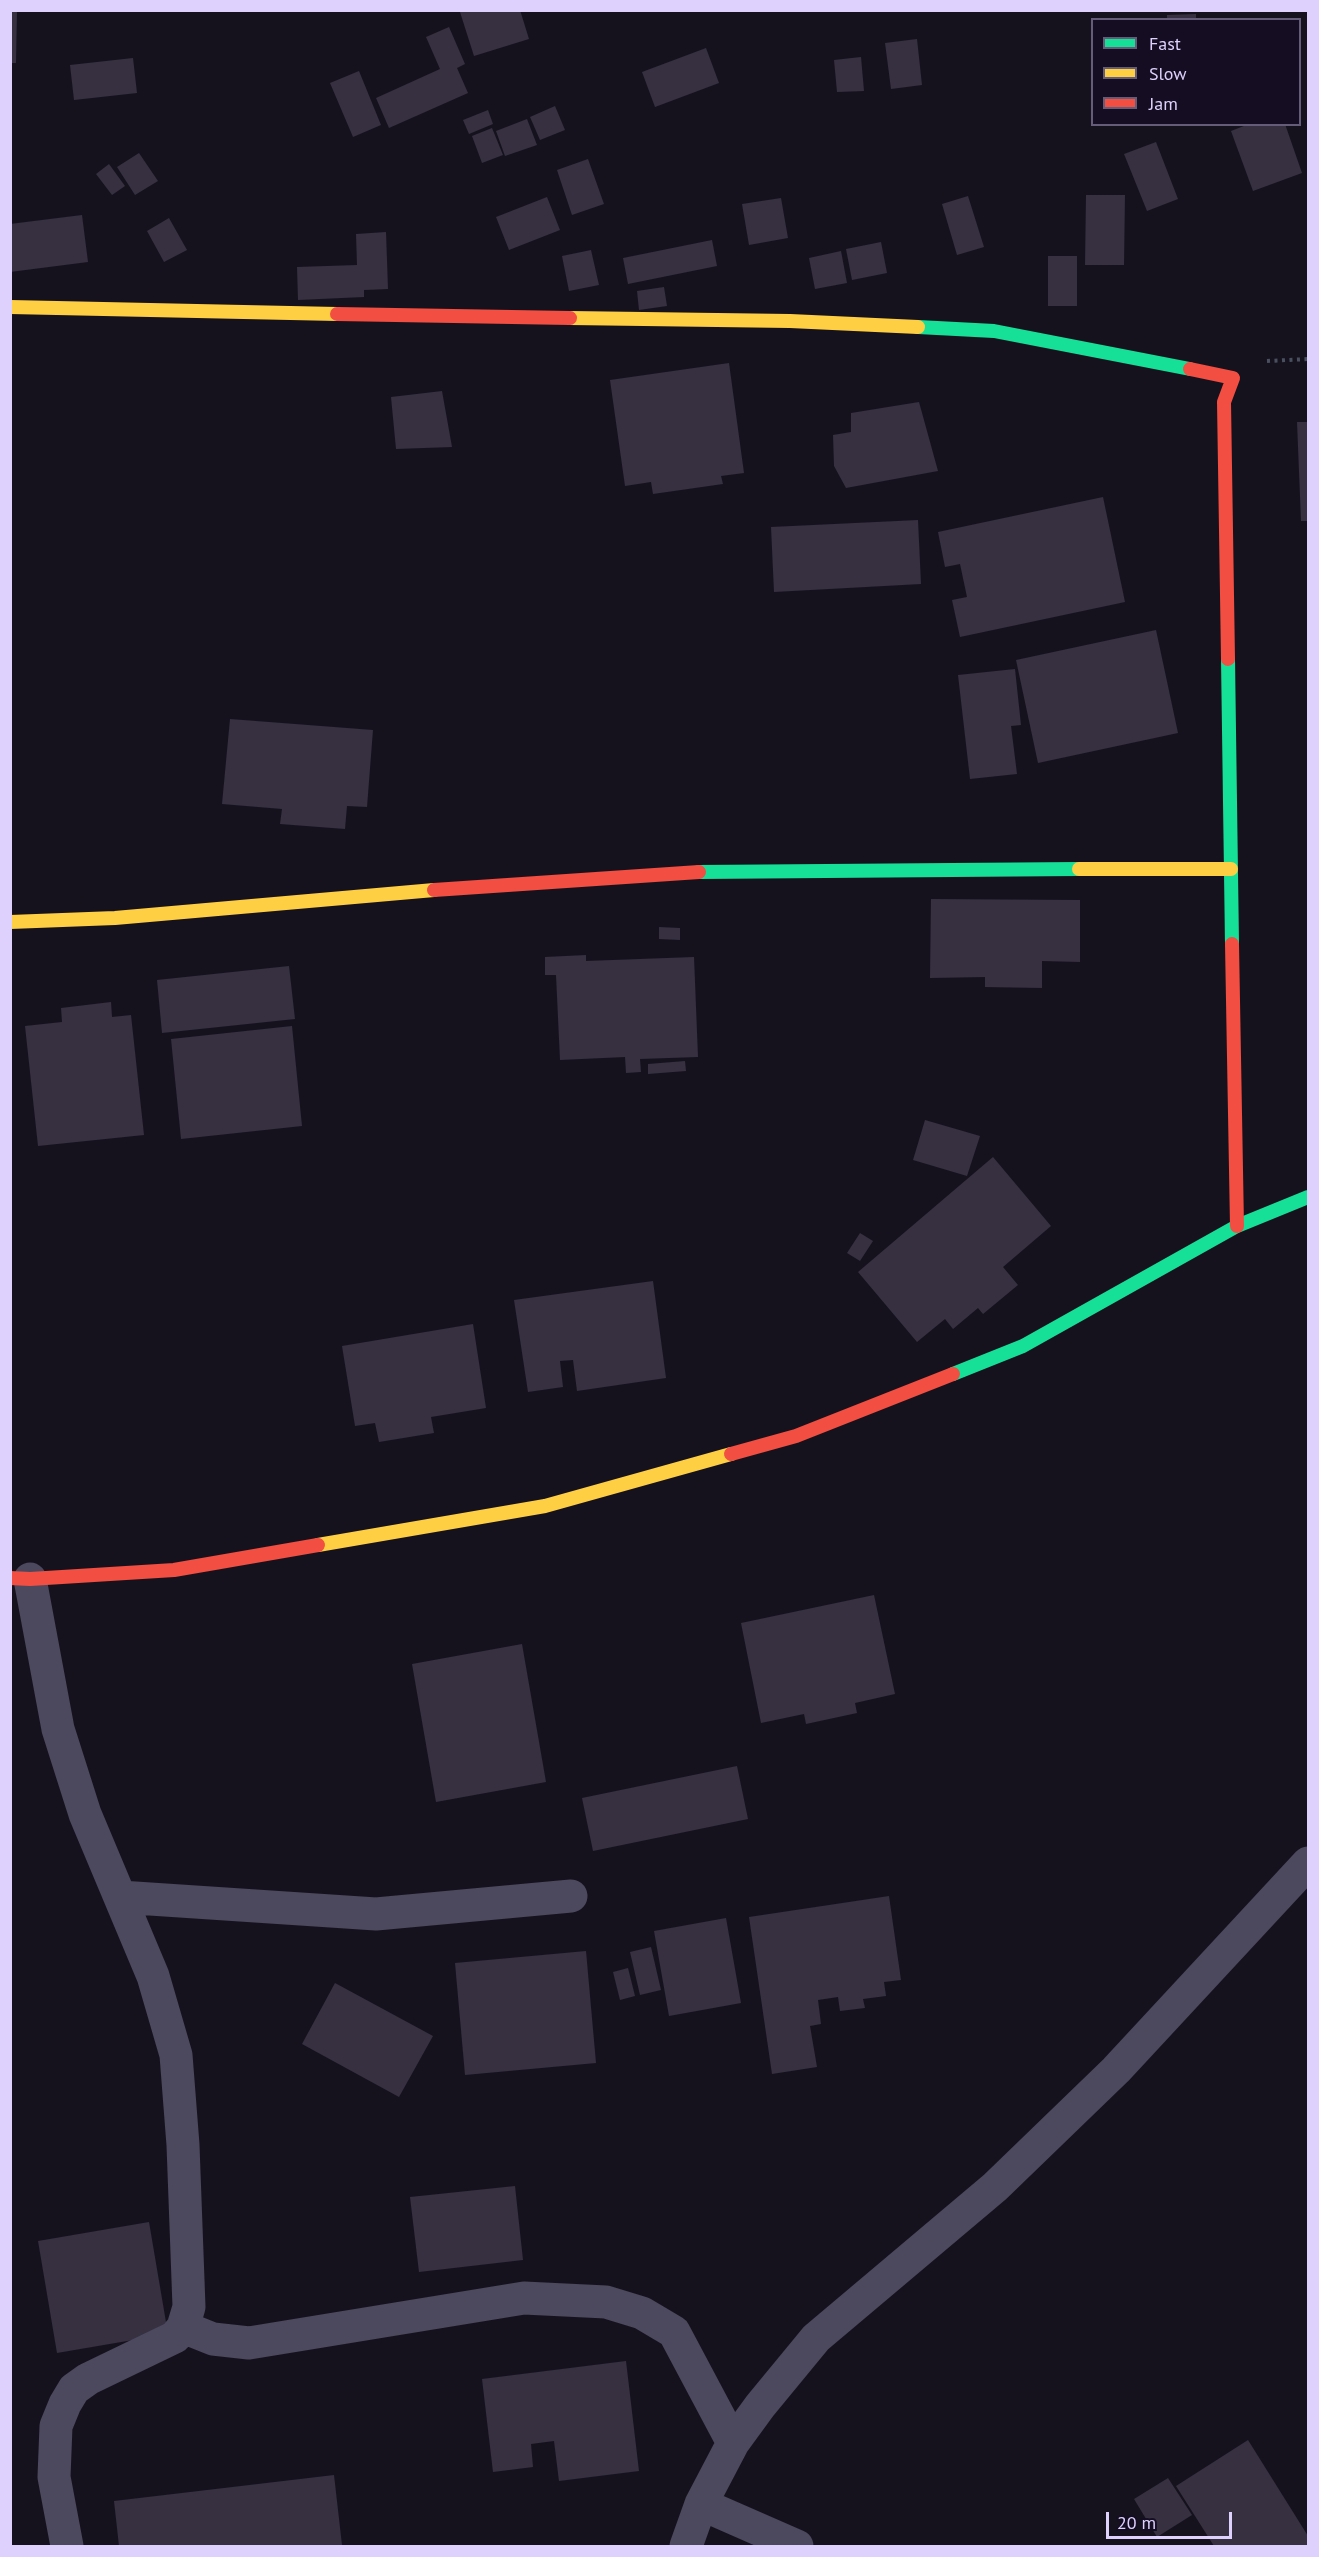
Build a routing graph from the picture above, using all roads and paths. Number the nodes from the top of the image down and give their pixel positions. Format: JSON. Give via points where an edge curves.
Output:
{"nodes":[{"id":1,"x":10,"y":307,"type":"edge"},
{"id":2,"x":1231,"y":869,"type":"junction"},
{"id":3,"x":10,"y":922,"type":"edge"},
{"id":4,"x":1308,"y":1197,"type":"edge"},
{"id":5,"x":1238,"y":1226,"type":"junction"},
{"id":6,"x":20,"y":1579,"type":"edge"},
{"id":7,"x":1308,"y":1863,"type":"edge"},
{"id":8,"x":571,"y":1896,"type":"dead end"},
{"id":9,"x":120,"y":1897,"type":"junction"},
{"id":10,"x":183,"y":2327,"type":"junction"},
{"id":11,"x":733,"y":2443,"type":"junction"},
{"id":12,"x":701,"y":2504,"type":"junction"},
{"id":13,"x":67,"y":2547,"type":"edge"},
{"id":14,"x":686,"y":2547,"type":"edge"},
{"id":15,"x":797,"y":2547,"type":"edge"}],
"edges":[{"from":1,"to":2,"type":"street","via":[[790,321],[994,331],[1233,378],[1224,402]]},
{"from":2,"to":3,"type":"street","via":[[725,870],[414,891],[115,918]]},
{"from":2,"to":5,"type":"street"},
{"from":4,"to":5,"type":"street"},
{"from":5,"to":6,"type":"street","via":[[1023,1346],[796,1436],[545,1506],[174,1570]]},
{"from":6,"to":9,"type":"street","via":[[58,1729],[85,1814]]},
{"from":7,"to":11,"type":"street","via":[[1116,2070],[1027,2156],[816,2338]]},
{"from":8,"to":9,"type":"street","via":[[376,1914]]},
{"from":9,"to":10,"type":"street","via":[[153,1976],[176,2055],[189,2307]]},
{"from":10,"to":11,"type":"street","via":[[213,2339],[249,2343],[524,2298],[606,2302],[642,2313],[674,2332]]},
{"from":10,"to":13,"type":"street","via":[[175,2337],[148,2352],[88,2379],[74,2389],[65,2404],[56,2426],[54,2477]]},
{"from":11,"to":12,"type":"street"},
{"from":12,"to":14,"type":"street"},
{"from":12,"to":15,"type":"street"}]}
